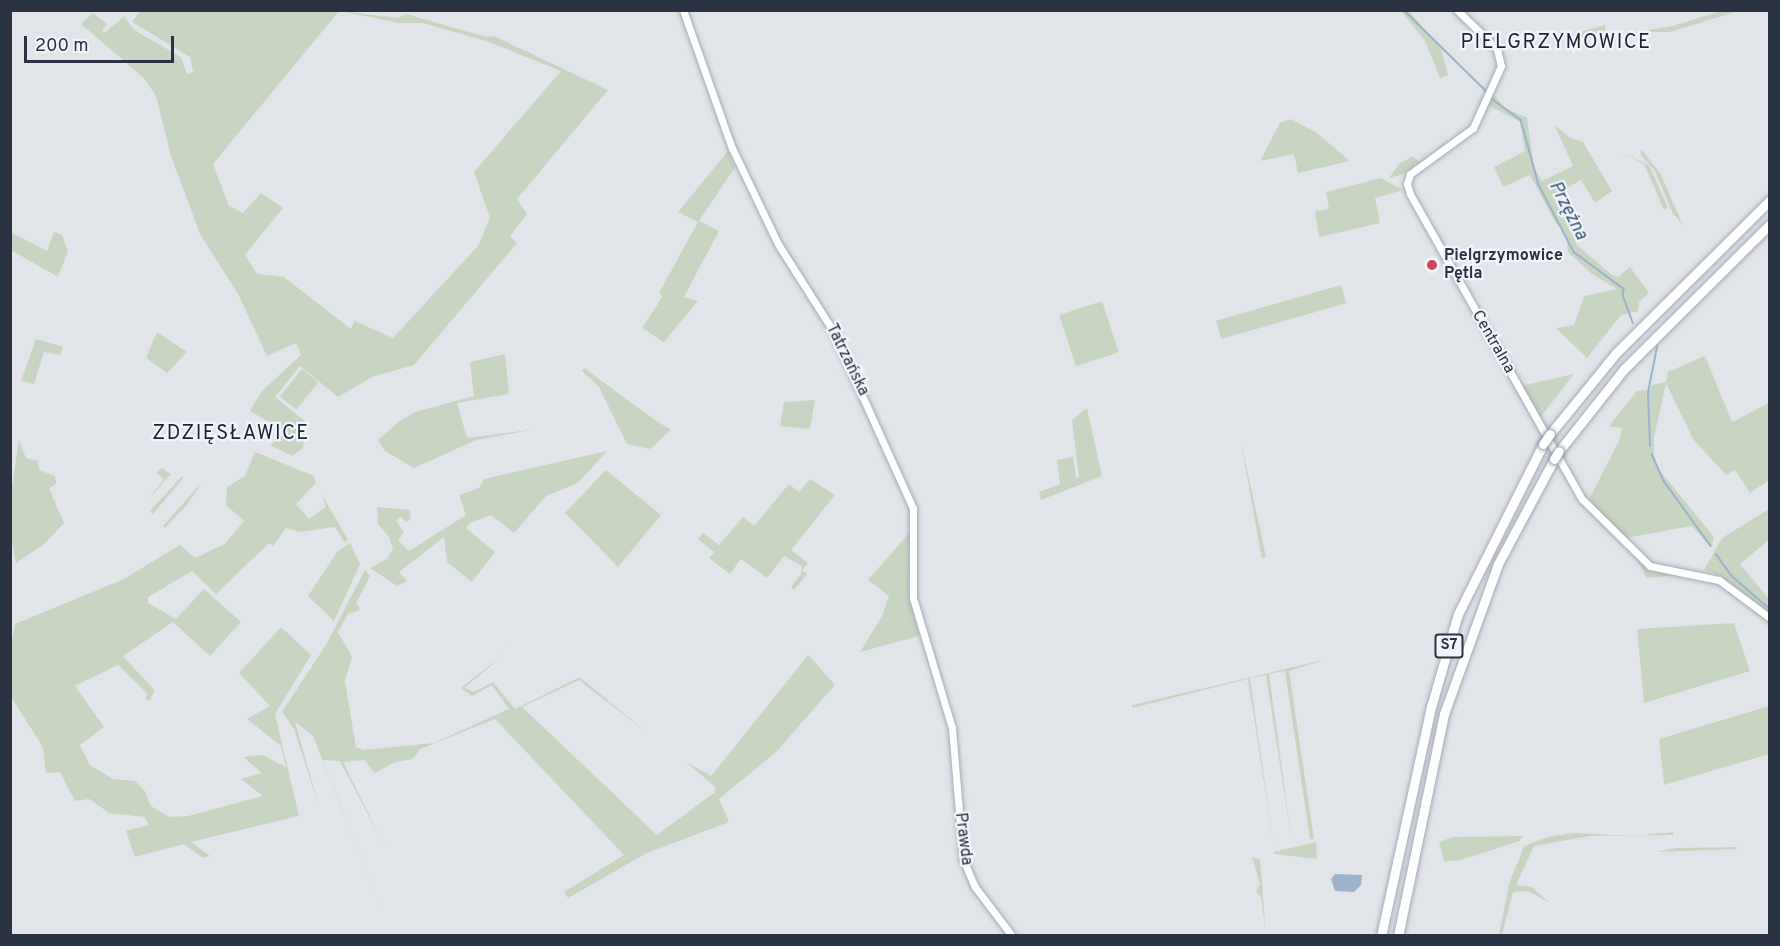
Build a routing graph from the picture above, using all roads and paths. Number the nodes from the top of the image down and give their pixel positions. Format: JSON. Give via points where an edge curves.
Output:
{"nodes":[{"id":1,"x":682,"y":10,"type":"edge"},
{"id":2,"x":1457,"y":10,"type":"edge"},
{"id":3,"x":1770,"y":200,"type":"edge"},
{"id":4,"x":1770,"y":224,"type":"edge"},
{"id":5,"x":1770,"y":618,"type":"edge"},
{"id":6,"x":952,"y":728,"type":"joint"},
{"id":7,"x":1012,"y":936,"type":"edge"},
{"id":8,"x":1381,"y":936,"type":"edge"},
{"id":9,"x":1398,"y":936,"type":"edge"}],
"edges":[{"from":1,"to":6,"type":"street","name":"Tatrzańska","via":[[732,148],[778,244],[832,330],[910,500],[915,526],[913,598]]},
{"from":2,"to":5,"type":"street","name":"Centralna","via":[[1497,49],[1501,66],[1473,128],[1410,174],[1410,194],[1582,499],[1650,566],[1719,580]]},
{"from":3,"to":8,"type":"highway","number":"S7","bridge":true,"via":[[1616,353],[1543,444],[1458,614],[1431,707]]},
{"from":4,"to":9,"type":"highway","number":"S7","via":[[1624,369],[1556,455],[1498,564],[1444,714]]},
{"from":6,"to":7,"type":"street","name":"Prawda","via":[[963,859],[975,887]]}]}
